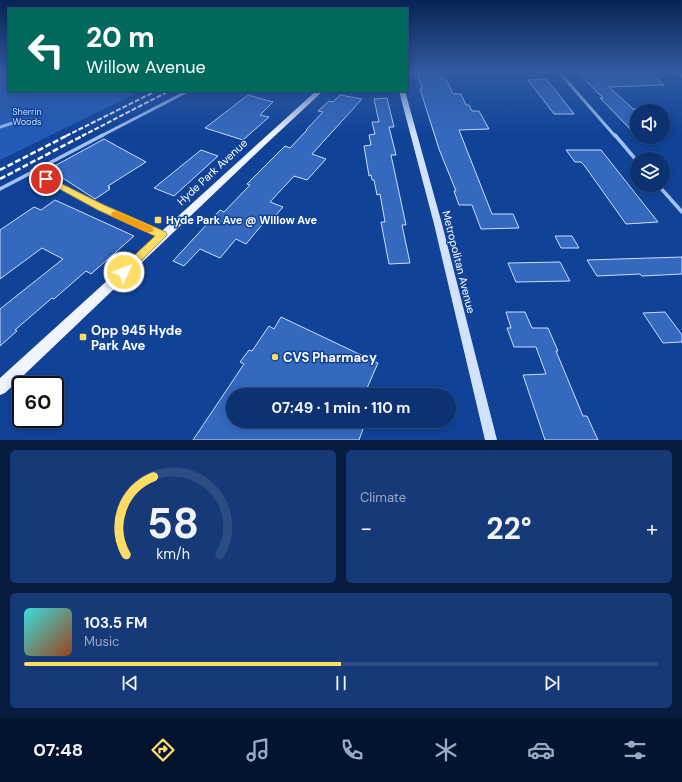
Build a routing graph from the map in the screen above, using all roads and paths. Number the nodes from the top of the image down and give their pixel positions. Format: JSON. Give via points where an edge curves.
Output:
{"nodes":[{"id":1,"x":185,"y":93,"type":"edge"},
{"id":2,"x":318,"y":93,"type":"edge"},
{"id":3,"x":402,"y":93,"type":"edge"},
{"id":4,"x":577,"y":93,"type":"edge"},
{"id":5,"x":630,"y":153,"type":"edge"},
{"id":6,"x":32,"y":171,"type":"junction"},
{"id":7,"x":0,"y":189,"type":"edge"},
{"id":8,"x":664,"y":192,"type":"edge"},
{"id":9,"x":682,"y":212,"type":"edge"},
{"id":10,"x":162,"y":235,"type":"junction"},
{"id":11,"x":0,"y":388,"type":"edge"},
{"id":12,"x":491,"y":440,"type":"edge"}],
"edges":[{"from":1,"to":6,"type":"street"},
{"from":2,"to":10,"type":"main road","name":"Hyde Park Avenue"},
{"from":3,"to":12,"type":"street","name":"Metropolitan Avenue","via":[[438,224]]},
{"from":4,"to":5,"type":"street"},
{"from":6,"to":7,"type":"street"},
{"from":6,"to":10,"type":"street","via":[[101,208]]},
{"from":8,"to":9,"type":"street"},
{"from":10,"to":11,"type":"main road","name":"Hyde Park Avenue"}]}
